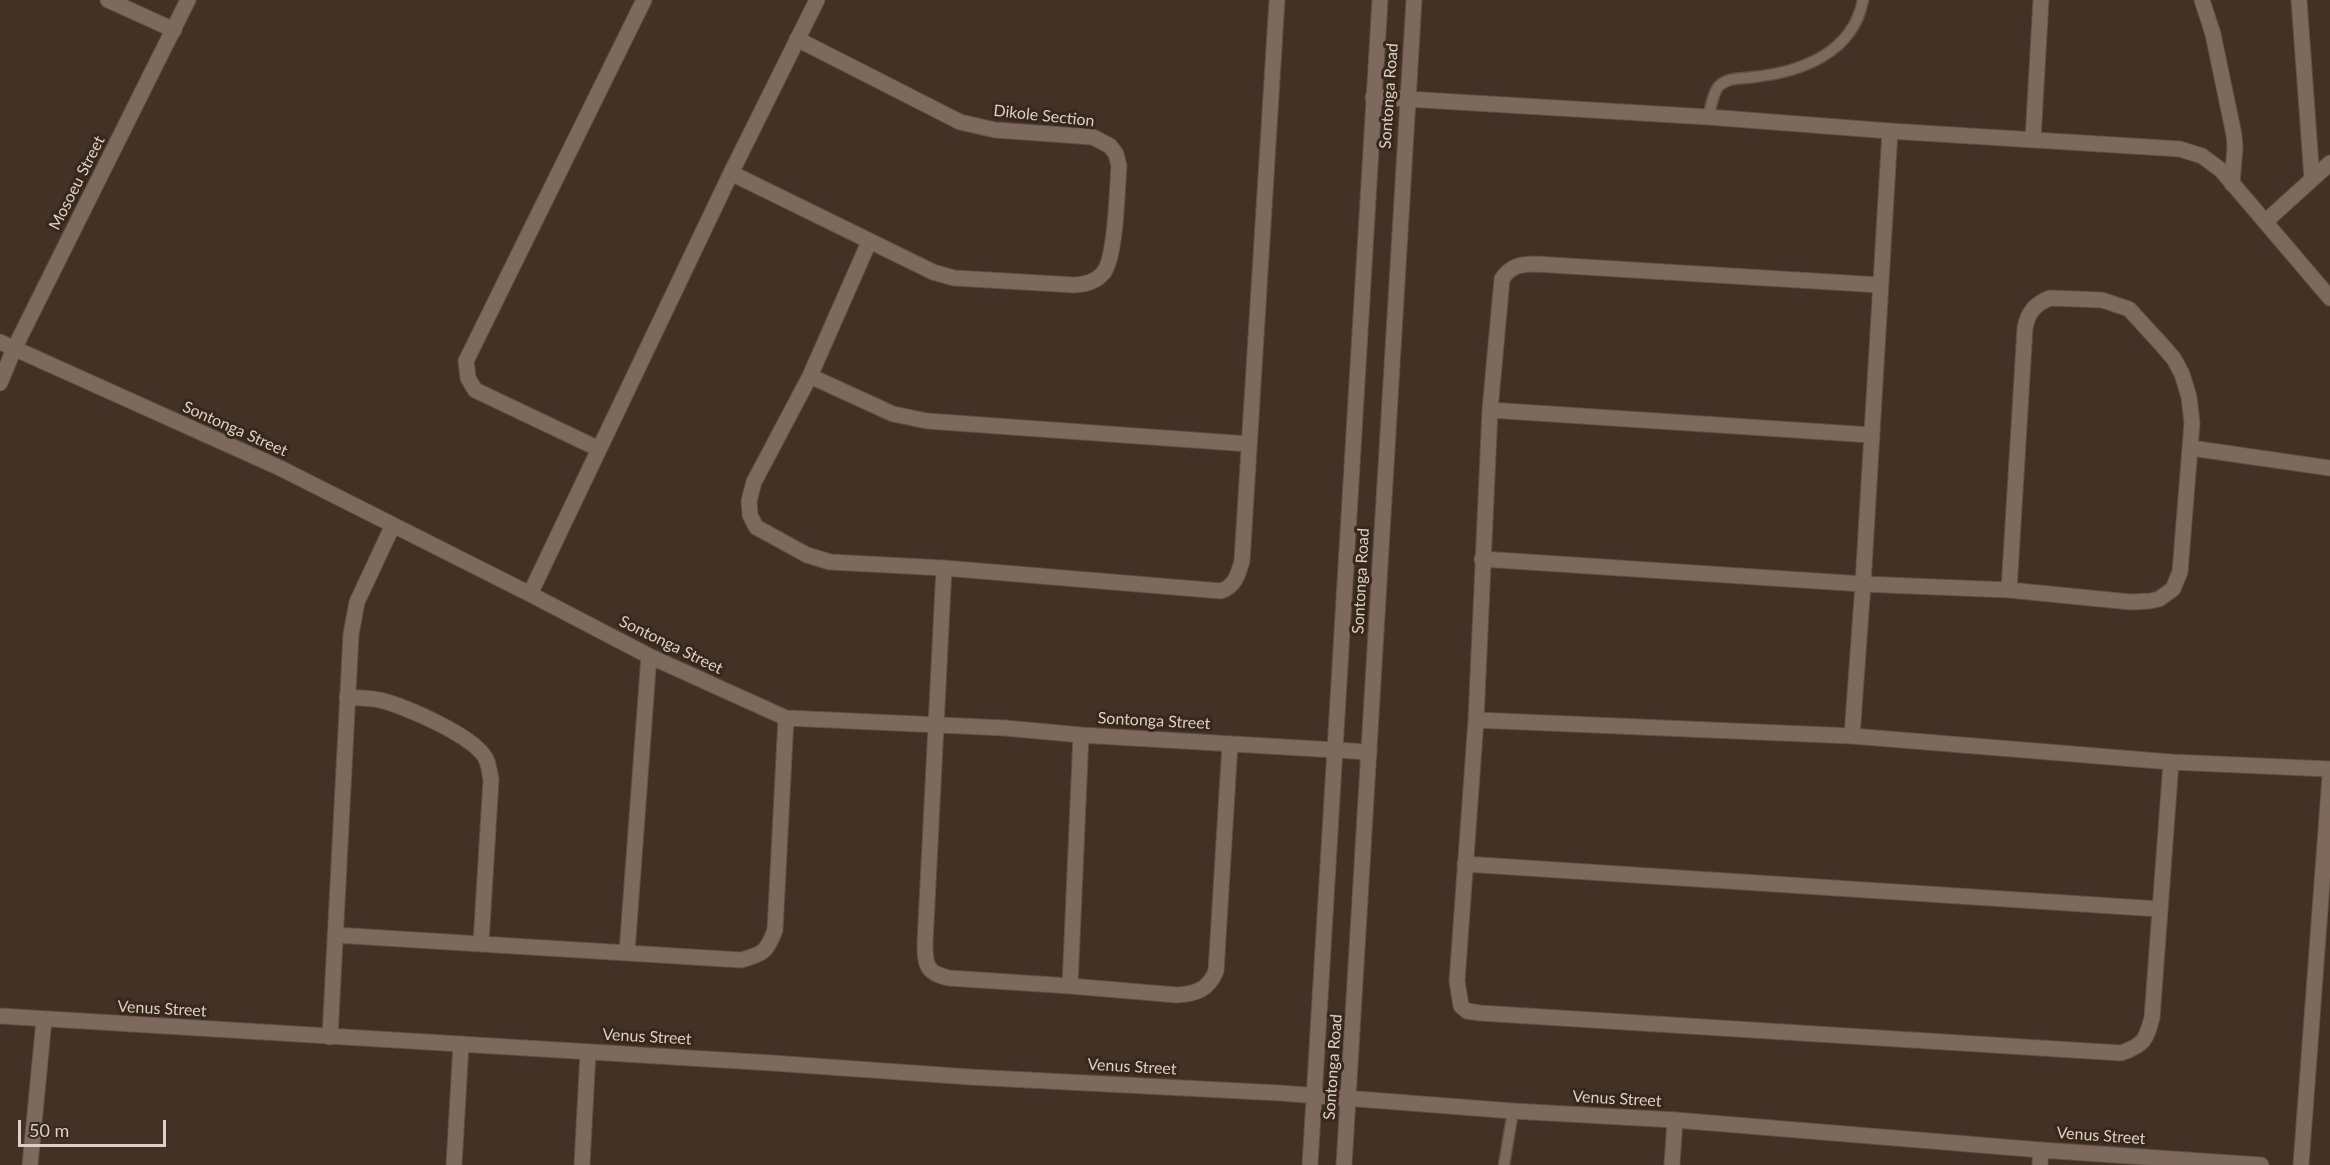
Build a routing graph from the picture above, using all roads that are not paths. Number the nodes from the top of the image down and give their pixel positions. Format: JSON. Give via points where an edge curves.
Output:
{"nodes":[{"id":1,"x":108,"y":0,"type":"edge"},
{"id":2,"x":189,"y":0,"type":"edge"},
{"id":3,"x":644,"y":0,"type":"edge"},
{"id":4,"x":817,"y":0,"type":"edge"},
{"id":5,"x":1276,"y":0,"type":"edge"},
{"id":6,"x":1380,"y":0,"type":"edge"},
{"id":7,"x":1414,"y":0,"type":"edge"},
{"id":8,"x":1863,"y":0,"type":"edge"},
{"id":9,"x":2041,"y":0,"type":"edge"},
{"id":10,"x":2202,"y":0,"type":"edge"},
{"id":11,"x":2299,"y":0,"type":"edge"},
{"id":12,"x":174,"y":30,"type":"junction"},
{"id":13,"x":798,"y":39,"type":"junction"},
{"id":14,"x":1373,"y":97,"type":"junction"},
{"id":15,"x":1407,"y":100,"type":"junction"},
{"id":16,"x":1708,"y":117,"type":"junction"},
{"id":17,"x":1890,"y":131,"type":"junction"},
{"id":18,"x":2033,"y":139,"type":"junction"},
{"id":19,"x":2330,"y":163,"type":"edge"},
{"id":20,"x":731,"y":173,"type":"junction"},
{"id":21,"x":2312,"y":179,"type":"junction"},
{"id":22,"x":2232,"y":184,"type":"junction"},
{"id":23,"x":2265,"y":222,"type":"junction"},
{"id":24,"x":869,"y":242,"type":"junction"},
{"id":25,"x":1880,"y":285,"type":"junction"},
{"id":26,"x":2330,"y":298,"type":"edge"},
{"id":27,"x":0,"y":342,"type":"edge"},
{"id":28,"x":14,"y":349,"type":"junction"},
{"id":29,"x":810,"y":376,"type":"junction"},
{"id":30,"x":0,"y":382,"type":"edge"},
{"id":31,"x":1490,"y":410,"type":"junction"},
{"id":32,"x":1871,"y":435,"type":"junction"},
{"id":33,"x":1249,"y":444,"type":"junction"},
{"id":34,"x":2191,"y":448,"type":"junction"},
{"id":35,"x":599,"y":449,"type":"junction"},
{"id":36,"x":2330,"y":468,"type":"edge"},
{"id":37,"x":393,"y":525,"type":"junction"},
{"id":38,"x":1482,"y":559,"type":"junction"},
{"id":39,"x":944,"y":568,"type":"junction"},
{"id":40,"x":1863,"y":584,"type":"junction"},
{"id":41,"x":2009,"y":590,"type":"junction"},
{"id":42,"x":530,"y":594,"type":"junction"},
{"id":43,"x":649,"y":656,"type":"junction"},
{"id":44,"x":347,"y":697,"type":"junction"},
{"id":45,"x":786,"y":718,"type":"junction"},
{"id":46,"x":1476,"y":720,"type":"junction"},
{"id":47,"x":935,"y":726,"type":"junction"},
{"id":48,"x":1081,"y":735,"type":"junction"},
{"id":49,"x":1852,"y":736,"type":"junction"},
{"id":50,"x":1230,"y":744,"type":"junction"},
{"id":51,"x":1334,"y":750,"type":"junction"},
{"id":52,"x":1369,"y":752,"type":"junction"},
{"id":53,"x":2171,"y":762,"type":"junction"},
{"id":54,"x":2330,"y":769,"type":"edge"},
{"id":55,"x":2330,"y":776,"type":"edge"},
{"id":56,"x":1465,"y":864,"type":"junction"},
{"id":57,"x":2159,"y":909,"type":"junction"},
{"id":58,"x":2325,"y":918,"type":"edge"},
{"id":59,"x":335,"y":936,"type":"junction"},
{"id":60,"x":481,"y":943,"type":"junction"},
{"id":61,"x":627,"y":952,"type":"junction"},
{"id":62,"x":1070,"y":986,"type":"junction"},
{"id":63,"x":0,"y":1016,"type":"edge"},
{"id":64,"x":44,"y":1020,"type":"junction"},
{"id":65,"x":330,"y":1037,"type":"junction"},
{"id":66,"x":460,"y":1044,"type":"junction"},
{"id":67,"x":588,"y":1052,"type":"junction"},
{"id":68,"x":1316,"y":1095,"type":"junction"},
{"id":69,"x":1349,"y":1098,"type":"junction"},
{"id":70,"x":1513,"y":1111,"type":"junction"},
{"id":71,"x":1675,"y":1120,"type":"junction"},
{"id":72,"x":2041,"y":1157,"type":"edge"},
{"id":73,"x":2205,"y":1163,"type":"edge"},
{"id":74,"x":30,"y":1165,"type":"edge"},
{"id":75,"x":454,"y":1165,"type":"edge"},
{"id":76,"x":582,"y":1165,"type":"edge"},
{"id":77,"x":1311,"y":1165,"type":"edge"},
{"id":78,"x":1344,"y":1165,"type":"edge"},
{"id":79,"x":1504,"y":1165,"type":"edge"},
{"id":80,"x":1672,"y":1165,"type":"edge"},
{"id":81,"x":2261,"y":1165,"type":"edge"},
{"id":82,"x":2301,"y":1165,"type":"edge"}],
"edges":[{"from":1,"to":12,"type":"street"},
{"from":2,"to":12,"type":"street","name":"Mosoeu Street"},
{"from":3,"to":35,"type":"street","via":[[466,361],[468,378],[475,390]]},
{"from":4,"to":13,"type":"street"},
{"from":5,"to":33,"type":"street"},
{"from":6,"to":14,"type":"street","name":"Sontonga Road"},
{"from":7,"to":15,"type":"street","name":"Sontonga Road"},
{"from":8,"to":16,"type":"lane","via":[[1850,32],[1835,49],[1793,70],[1730,80],[1718,87]]},
{"from":9,"to":18,"type":"street"},
{"from":10,"to":22,"type":"street","via":[[2234,135]]},
{"from":11,"to":21,"type":"street"},
{"from":12,"to":28,"type":"street","name":"Mosoeu Street"},
{"from":13,"to":20,"type":"street"},
{"from":13,"to":24,"type":"street","name":"Dikole Section","via":[[960,122],[989,129],[1093,137],[1104,141],[1116,154],[1119,166],[1109,262],[1098,278],[1089,283],[1064,285],[943,275]]},
{"from":14,"to":15,"type":"street"},
{"from":14,"to":51,"type":"street","name":"Sontonga Road"},
{"from":15,"to":16,"type":"street"},
{"from":15,"to":52,"type":"street","name":"Sontonga Road"},
{"from":16,"to":17,"type":"street"},
{"from":17,"to":18,"type":"street"},
{"from":17,"to":25,"type":"street"},
{"from":18,"to":22,"type":"street","via":[[2180,149],[2212,162]]},
{"from":19,"to":21,"type":"street"},
{"from":20,"to":24,"type":"street","name":"Dikole Section"},
{"from":20,"to":35,"type":"street"},
{"from":21,"to":23,"type":"street"},
{"from":22,"to":23,"type":"street"},
{"from":23,"to":26,"type":"street"},
{"from":24,"to":29,"type":"street"},
{"from":25,"to":31,"type":"street","via":[[1550,264],[1517,266],[1506,273],[1500,286]]},
{"from":25,"to":32,"type":"street"},
{"from":27,"to":28,"type":"street","name":"Sontonga Street"},
{"from":28,"to":30,"type":"street","name":"Mosoeu Street"},
{"from":28,"to":37,"type":"street","name":"Sontonga Street","via":[[280,468]]},
{"from":29,"to":33,"type":"street","via":[[893,414],[927,421]]},
{"from":29,"to":39,"type":"street","via":[[754,482],[749,501],[756,527],[807,555],[830,562]]},
{"from":31,"to":32,"type":"street"},
{"from":31,"to":38,"type":"street"},
{"from":32,"to":40,"type":"street"},
{"from":33,"to":39,"type":"street","via":[[1242,561],[1229,588],[1221,591]]},
{"from":34,"to":36,"type":"street"},
{"from":34,"to":41,"type":"street","via":[[2180,572],[2167,594],[2150,601],[2131,602]]},
{"from":34,"to":41,"type":"street","via":[[2191,411],[2182,374],[2134,313],[2102,300],[2050,298],[2037,305],[2025,328]]},
{"from":35,"to":42,"type":"street"},
{"from":37,"to":42,"type":"street","name":"Sontonga Street"},
{"from":37,"to":44,"type":"street","via":[[357,602]]},
{"from":38,"to":40,"type":"street"},
{"from":38,"to":46,"type":"street"},
{"from":39,"to":47,"type":"street"},
{"from":40,"to":41,"type":"street"},
{"from":40,"to":49,"type":"street"},
{"from":42,"to":43,"type":"street","name":"Sontonga Street"},
{"from":43,"to":45,"type":"street","name":"Sontonga Street"},
{"from":43,"to":61,"type":"street"},
{"from":44,"to":59,"type":"street"},
{"from":44,"to":60,"type":"street","via":[[380,700],[406,709],[464,737],[487,760],[491,780]]},
{"from":45,"to":47,"type":"street","name":"Sontonga Street"},
{"from":45,"to":61,"type":"street","via":[[775,930],[769,946],[759,955],[741,960]]},
{"from":46,"to":49,"type":"street"},
{"from":46,"to":56,"type":"street"},
{"from":47,"to":48,"type":"street","name":"Sontonga Street"},
{"from":47,"to":62,"type":"street","via":[[925,943],[925,960],[930,970],[949,978]]},
{"from":48,"to":50,"type":"street","name":"Sontonga Street"},
{"from":48,"to":62,"type":"street"},
{"from":49,"to":53,"type":"street"},
{"from":50,"to":51,"type":"street","name":"Sontonga Street"},
{"from":50,"to":62,"type":"street","via":[[1212,980],[1193,994]]},
{"from":51,"to":52,"type":"street","name":"Sontonga Street"},
{"from":51,"to":68,"type":"street","name":"Sontonga Road"},
{"from":52,"to":69,"type":"street","name":"Sontonga Road"},
{"from":53,"to":54,"type":"street"},
{"from":53,"to":57,"type":"street"},
{"from":55,"to":58,"type":"street"},
{"from":56,"to":57,"type":"street"},
{"from":56,"to":57,"type":"street","via":[[1457,981],[1461,1006],[1467,1011],[2052,1050],[2121,1053],[2146,1039],[2152,1018]]},
{"from":58,"to":82,"type":"street"},
{"from":59,"to":60,"type":"street"},
{"from":59,"to":65,"type":"street"},
{"from":60,"to":61,"type":"street"},
{"from":63,"to":64,"type":"street","name":"Venus Street"},
{"from":64,"to":65,"type":"street","name":"Venus Street"},
{"from":64,"to":74,"type":"street"},
{"from":65,"to":66,"type":"street","name":"Venus Street"},
{"from":66,"to":67,"type":"street","name":"Venus Street"},
{"from":66,"to":75,"type":"street"},
{"from":67,"to":68,"type":"street","name":"Venus Street"},
{"from":67,"to":76,"type":"street"},
{"from":68,"to":69,"type":"street","name":"Venus Street"},
{"from":68,"to":77,"type":"street","name":"Sontonga Road"},
{"from":69,"to":70,"type":"street","name":"Venus Street"},
{"from":69,"to":78,"type":"street","name":"Sontonga Road"},
{"from":70,"to":71,"type":"street","name":"Venus Street"},
{"from":70,"to":79,"type":"lane"},
{"from":71,"to":72,"type":"street","name":"Venus Street"},
{"from":71,"to":80,"type":"street"},
{"from":72,"to":73,"type":"street","name":"Venus Street"},
{"from":73,"to":81,"type":"street","name":"Venus Street"}]}
